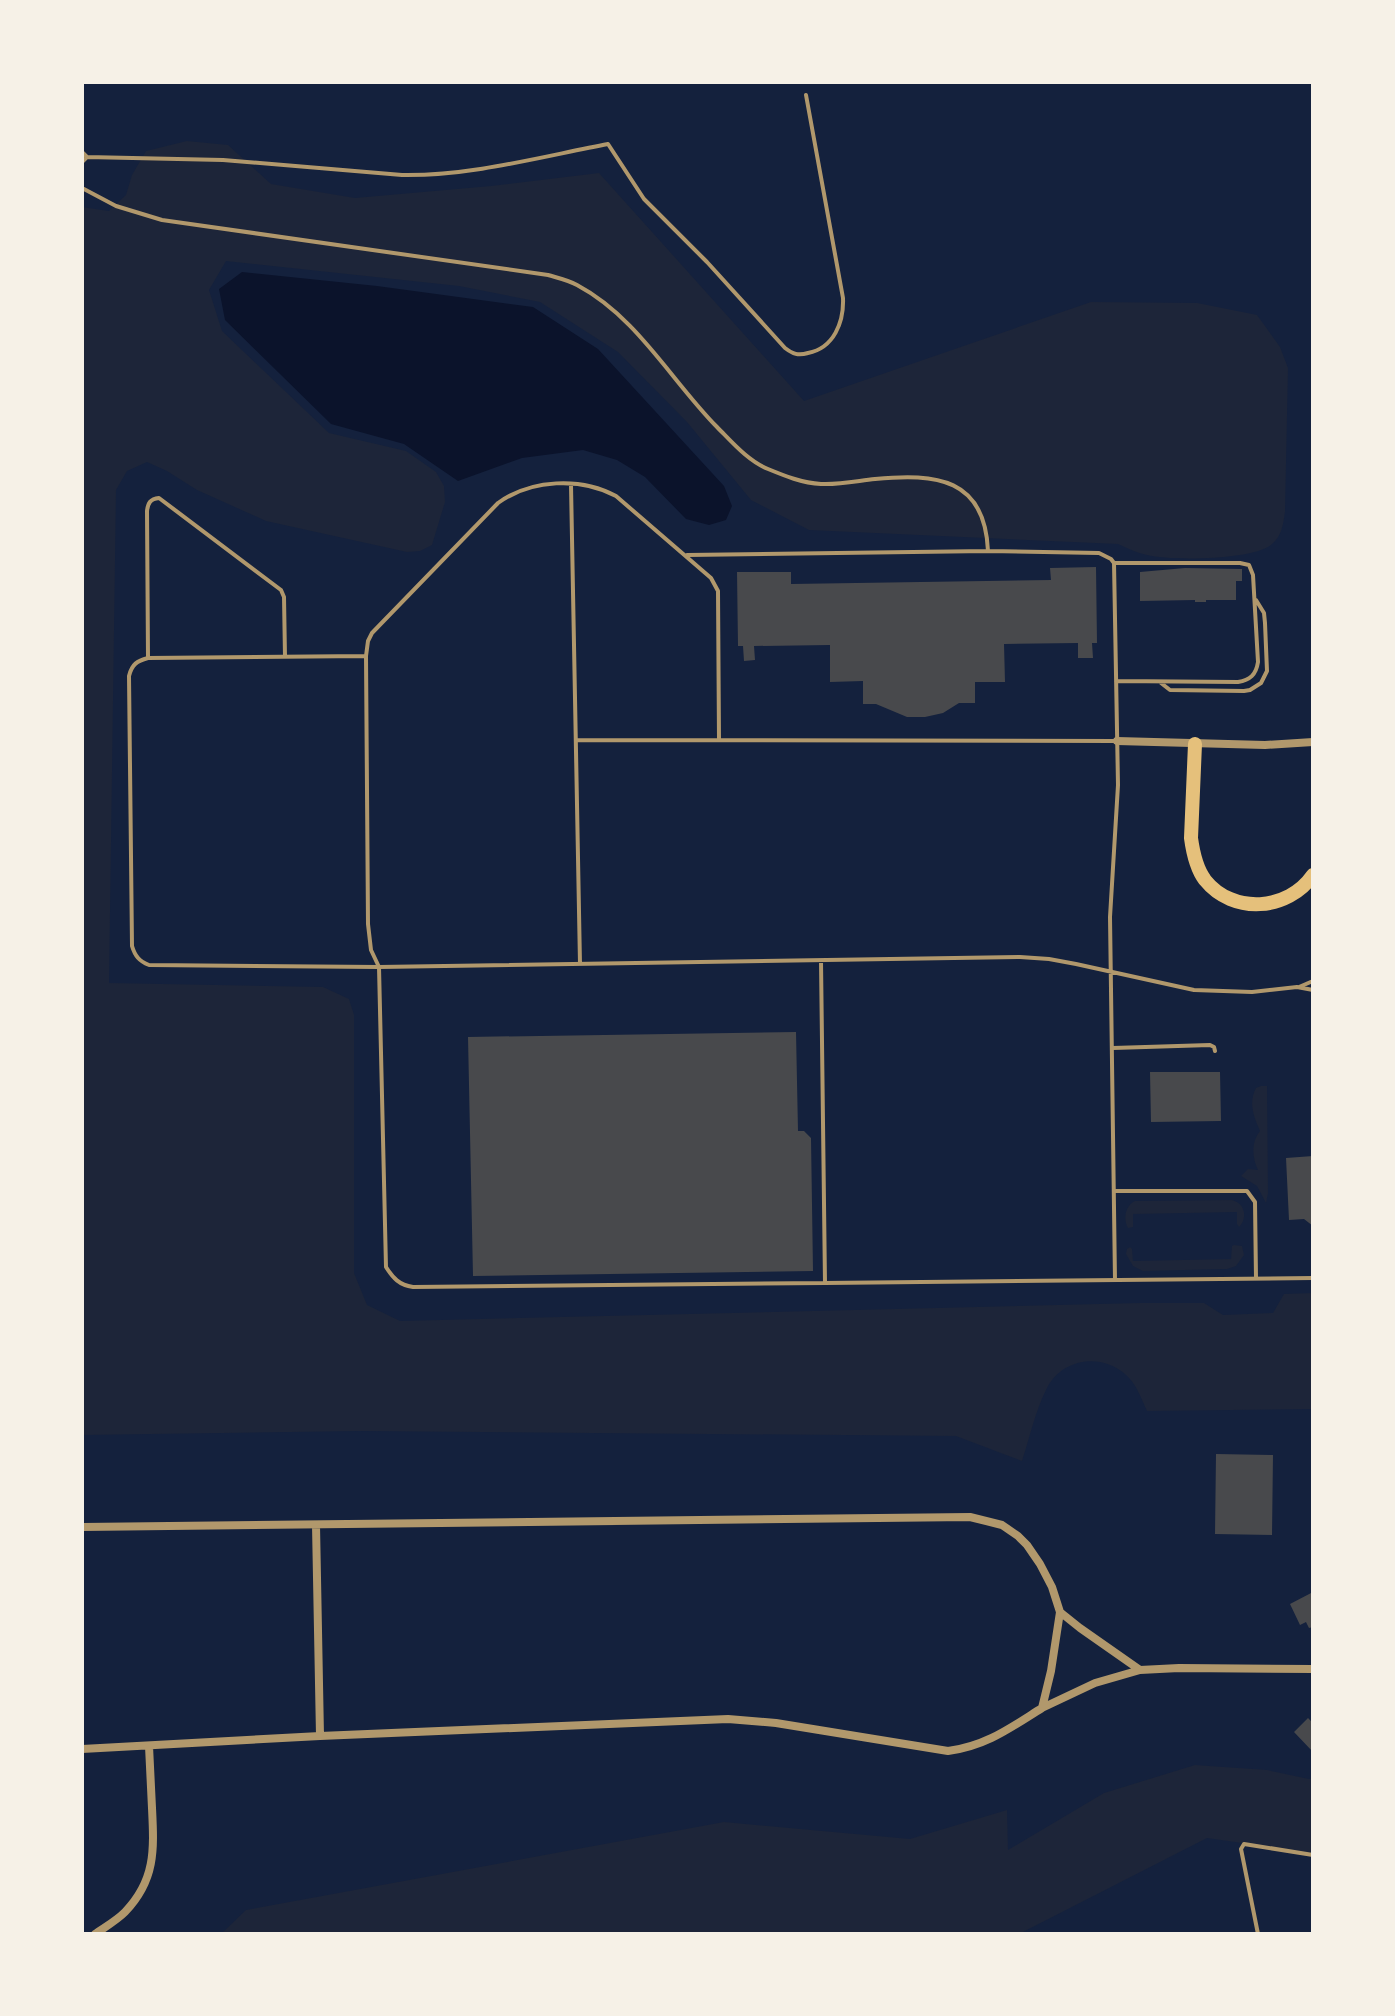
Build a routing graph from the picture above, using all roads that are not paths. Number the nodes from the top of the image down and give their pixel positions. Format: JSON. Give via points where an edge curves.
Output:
{"nodes":[{"id":1,"x":806,"y":95,"type":"dead end"},
{"id":2,"x":84,"y":154,"type":"edge"},
{"id":3,"x":82,"y":162,"type":"edge"},
{"id":4,"x":82,"y":188,"type":"edge"},
{"id":5,"x":571,"y":485,"type":"junction"},
{"id":6,"x":988,"y":551,"type":"junction"},
{"id":7,"x":684,"y":555,"type":"junction"},
{"id":8,"x":1114,"y":563,"type":"junction"},
{"id":9,"x":1255,"y":598,"type":"junction"},
{"id":10,"x":366,"y":656,"type":"junction"},
{"id":11,"x":285,"y":657,"type":"junction"},
{"id":12,"x":148,"y":658,"type":"junction"},
{"id":13,"x":1116,"y":681,"type":"junction"},
{"id":14,"x":1159,"y":681,"type":"junction"},
{"id":15,"x":576,"y":740,"type":"junction"},
{"id":16,"x":719,"y":740,"type":"junction"},
{"id":17,"x":1117,"y":741,"type":"junction"},
{"id":18,"x":1313,"y":742,"type":"edge"},
{"id":19,"x":1195,"y":744,"type":"junction"},
{"id":20,"x":1313,"y":875,"type":"edge"},
{"id":21,"x":821,"y":961,"type":"junction"},
{"id":22,"x":580,"y":964,"type":"junction"},
{"id":23,"x":379,"y":967,"type":"junction"},
{"id":24,"x":1112,"y":971,"type":"junction"},
{"id":25,"x":1313,"y":981,"type":"edge"},
{"id":26,"x":1297,"y":987,"type":"junction"},
{"id":27,"x":1313,"y":990,"type":"edge"},
{"id":28,"x":1113,"y":1048,"type":"junction"},
{"id":29,"x":1215,"y":1051,"type":"dead end"},
{"id":30,"x":1114,"y":1191,"type":"junction"},
{"id":31,"x":1256,"y":1278,"type":"junction"},
{"id":32,"x":1313,"y":1278,"type":"edge"},
{"id":33,"x":1115,"y":1280,"type":"junction"},
{"id":34,"x":825,"y":1283,"type":"junction"},
{"id":35,"x":316,"y":1525,"type":"junction"},
{"id":36,"x":82,"y":1527,"type":"edge"},
{"id":37,"x":1060,"y":1612,"type":"junction"},
{"id":38,"x":1313,"y":1669,"type":"edge"},
{"id":39,"x":1140,"y":1670,"type":"junction"},
{"id":40,"x":1042,"y":1708,"type":"junction"},
{"id":41,"x":320,"y":1736,"type":"junction"},
{"id":42,"x":149,"y":1746,"type":"junction"},
{"id":43,"x":82,"y":1749,"type":"edge"},
{"id":44,"x":1313,"y":1855,"type":"edge"},
{"id":45,"x":95,"y":1934,"type":"edge"},
{"id":46,"x":1258,"y":1934,"type":"edge"}],
"edges":[{"from":1,"to":2,"type":"lane","via":[[843,309],[828,344],[796,355],[644,199],[608,144],[422,176]]},
{"from":2,"to":3,"type":"lane"},
{"from":4,"to":6,"type":"lane","via":[[116,206],[162,220],[574,283],[629,323],[709,419],[762,467],[817,484],[911,478],[953,484],[977,505]]},
{"from":5,"to":7,"type":"lane","via":[[616,496]]},
{"from":5,"to":10,"type":"lane","via":[[529,487],[498,503],[372,633]]},
{"from":5,"to":15,"type":"lane"},
{"from":6,"to":7,"type":"lane"},
{"from":6,"to":8,"type":"lane","via":[[1099,553]]},
{"from":7,"to":16,"type":"lane","via":[[718,591]]},
{"from":8,"to":9,"type":"lane","via":[[1245,563],[1253,572]]},
{"from":8,"to":13,"type":"lane"},
{"from":9,"to":14,"type":"lane","via":[[1258,662],[1249,680]]},
{"from":9,"to":14,"type":"lane","via":[[1265,618],[1267,663],[1265,678],[1256,687],[1170,690]]},
{"from":10,"to":11,"type":"lane"},
{"from":10,"to":23,"type":"lane","via":[[368,924]]},
{"from":11,"to":12,"type":"lane"},
{"from":11,"to":12,"type":"lane","via":[[281,590],[159,498],[152,499],[147,511]]},
{"from":12,"to":23,"type":"lane","via":[[131,666],[129,676],[135,955],[149,965]]},
{"from":13,"to":14,"type":"lane"},
{"from":13,"to":17,"type":"lane"},
{"from":15,"to":16,"type":"lane"},
{"from":15,"to":22,"type":"lane"},
{"from":16,"to":17,"type":"lane"},
{"from":17,"to":19,"type":"street"},
{"from":17,"to":24,"type":"lane"},
{"from":18,"to":19,"type":"street"},
{"from":19,"to":20,"type":"highway","via":[[1191,838],[1205,880],[1234,901],[1261,905],[1296,892]]},
{"from":21,"to":22,"type":"lane"},
{"from":21,"to":24,"type":"lane","via":[[1020,957]]},
{"from":21,"to":34,"type":"lane"},
{"from":22,"to":23,"type":"lane"},
{"from":23,"to":34,"type":"lane","via":[[386,1267],[403,1285]]},
{"from":24,"to":26,"type":"lane","via":[[1207,991]]},
{"from":24,"to":28,"type":"lane"},
{"from":25,"to":26,"type":"lane"},
{"from":26,"to":27,"type":"lane"},
{"from":28,"to":29,"type":"lane","via":[[1210,1045]]},
{"from":28,"to":30,"type":"lane"},
{"from":30,"to":31,"type":"lane","via":[[1250,1194],[1255,1202]]},
{"from":30,"to":33,"type":"lane"},
{"from":31,"to":32,"type":"lane"},
{"from":31,"to":33,"type":"lane"},
{"from":33,"to":34,"type":"lane"},
{"from":35,"to":36,"type":"street"},
{"from":35,"to":37,"type":"street","via":[[970,1517],[1002,1525],[1027,1545]]},
{"from":35,"to":41,"type":"street"},
{"from":37,"to":39,"type":"street"},
{"from":37,"to":40,"type":"street"},
{"from":38,"to":39,"type":"street"},
{"from":39,"to":40,"type":"street","via":[[1095,1683]]},
{"from":40,"to":41,"type":"street","via":[[987,1741],[948,1751],[728,1719]]},
{"from":41,"to":42,"type":"street"},
{"from":42,"to":43,"type":"street"},
{"from":42,"to":45,"type":"street","via":[[152,1868],[125,1912]]},
{"from":44,"to":46,"type":"lane","via":[[1244,1844]]}]}
